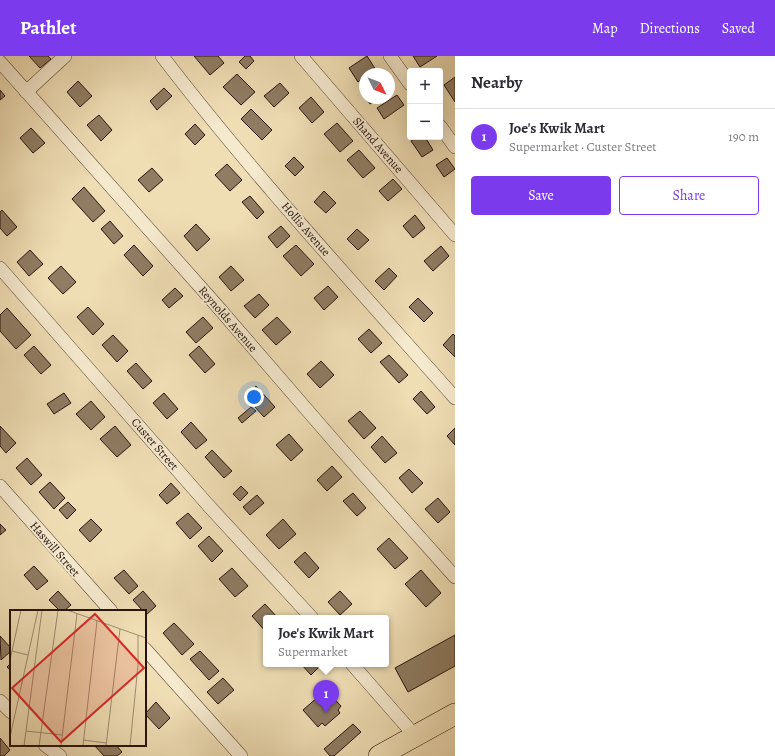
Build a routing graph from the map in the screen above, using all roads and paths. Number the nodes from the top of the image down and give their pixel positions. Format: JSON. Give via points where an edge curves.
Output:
{"nodes":[{"id":1,"x":65,"y":56,"type":"edge"},
{"id":2,"x":162,"y":56,"type":"edge"},
{"id":3,"x":300,"y":56,"type":"edge"},
{"id":4,"x":390,"y":56,"type":"edge"},
{"id":5,"x":0,"y":62,"type":"edge"},
{"id":6,"x":407,"y":80,"type":"edge"},
{"id":7,"x":26,"y":92,"type":"junction"},
{"id":8,"x":443,"y":130,"type":"edge"},
{"id":9,"x":455,"y":147,"type":"edge"},
{"id":10,"x":455,"y":235,"type":"edge"},
{"id":11,"x":0,"y":268,"type":"edge"},
{"id":12,"x":455,"y":398,"type":"edge"},
{"id":13,"x":0,"y":486,"type":"edge"},
{"id":14,"x":455,"y":577,"type":"edge"},
{"id":15,"x":109,"y":610,"type":"edge"},
{"id":16,"x":309,"y":615,"type":"edge"},
{"id":17,"x":146,"y":650,"type":"edge"},
{"id":18,"x":355,"y":667,"type":"edge"},
{"id":19,"x":0,"y":701,"type":"edge"},
{"id":20,"x":10,"y":711,"type":"edge"},
{"id":21,"x":455,"y":714,"type":"edge"},
{"id":22,"x":415,"y":736,"type":"junction"},
{"id":23,"x":46,"y":746,"type":"edge"},
{"id":24,"x":60,"y":756,"type":"edge"},
{"id":25,"x":240,"y":756,"type":"edge"},
{"id":26,"x":379,"y":756,"type":"edge"}],
"edges":[{"from":1,"to":7,"type":"street"},
{"from":2,"to":12,"type":"street","name":"Hollis Avenue","via":[[283,202]]},
{"from":3,"to":10,"type":"street","name":"Shand Avenue"},
{"from":4,"to":6,"type":"street"},
{"from":5,"to":7,"type":"street","name":"Reynolds Avenue"},
{"from":7,"to":14,"type":"street","name":"Reynolds Avenue"},
{"from":8,"to":9,"type":"street"},
{"from":11,"to":16,"type":"street","name":"Custer Street","via":[[208,505]]},
{"from":13,"to":15,"type":"street","name":"Haswill Street"},
{"from":17,"to":25,"type":"street"},
{"from":18,"to":22,"type":"street"},
{"from":19,"to":20,"type":"street"},
{"from":21,"to":22,"type":"main road"},
{"from":22,"to":26,"type":"main road"},
{"from":23,"to":24,"type":"street"}]}
